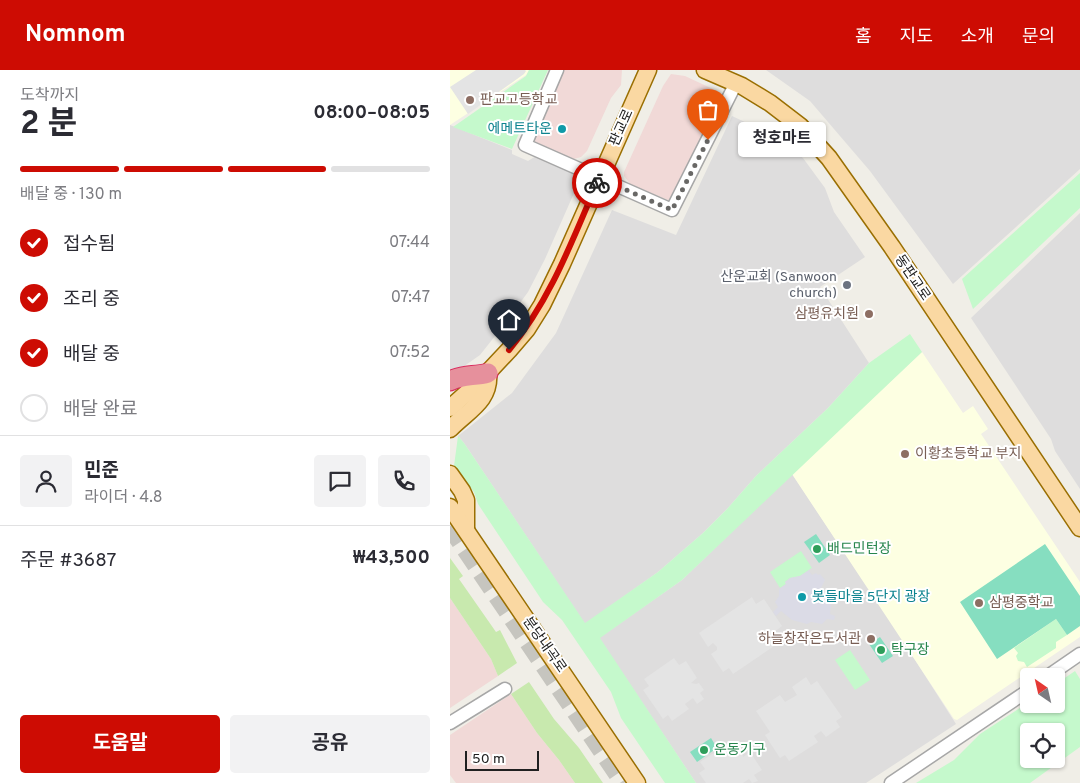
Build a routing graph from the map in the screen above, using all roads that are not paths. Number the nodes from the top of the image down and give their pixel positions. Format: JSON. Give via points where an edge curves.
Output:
{"nodes":[{"id":1,"x":558,"y":70,"type":"edge"},
{"id":2,"x":648,"y":70,"type":"edge"},
{"id":3,"x":705,"y":70,"type":"edge"},
{"id":4,"x":736,"y":83,"type":"junction"},
{"id":5,"x":599,"y":178,"type":"junction"},
{"id":6,"x":488,"y":373,"type":"junction"},
{"id":7,"x":450,"y":381,"type":"edge"},
{"id":8,"x":450,"y":408,"type":"edge"},
{"id":9,"x":450,"y":429,"type":"edge"},
{"id":10,"x":450,"y":474,"type":"edge"},
{"id":11,"x":450,"y":508,"type":"edge"},
{"id":12,"x":1080,"y":528,"type":"edge"},
{"id":13,"x":466,"y":530,"type":"junction"},
{"id":14,"x":1080,"y":654,"type":"edge"},
{"id":15,"x":1060,"y":668,"type":"edge"},
{"id":16,"x":505,"y":689,"type":"dead end"},
{"id":17,"x":1020,"y":696,"type":"edge"},
{"id":18,"x":450,"y":723,"type":"edge"},
{"id":19,"x":637,"y":783,"type":"edge"},
{"id":20,"x":891,"y":783,"type":"edge"}],
"edges":[{"from":1,"to":5,"type":"street","via":[[525,145]]},
{"from":2,"to":5,"type":"main road","name":"판교로"},
{"from":3,"to":4,"type":"main road","name":"동판교로"},
{"from":4,"to":5,"type":"street","via":[[672,210]]},
{"from":4,"to":12,"type":"main road","name":"동판교로","via":[[794,122],[839,170]]},
{"from":5,"to":6,"type":"main road","name":"판교로","via":[[542,305],[520,338]]},
{"from":6,"to":7,"type":"highway","via":[[461,376]]},
{"from":6,"to":8,"type":"main road","name":"판교로"},
{"from":6,"to":9,"type":"main road","via":[[484,397]]},
{"from":10,"to":13,"type":"main road","via":[[466,500]]},
{"from":11,"to":13,"type":"main road","name":"분당내곡로"},
{"from":13,"to":19,"type":"main road","name":"분당내곡로"},
{"from":14,"to":15,"type":"street"},
{"from":16,"to":18,"type":"street"},
{"from":17,"to":20,"type":"street"}]}
